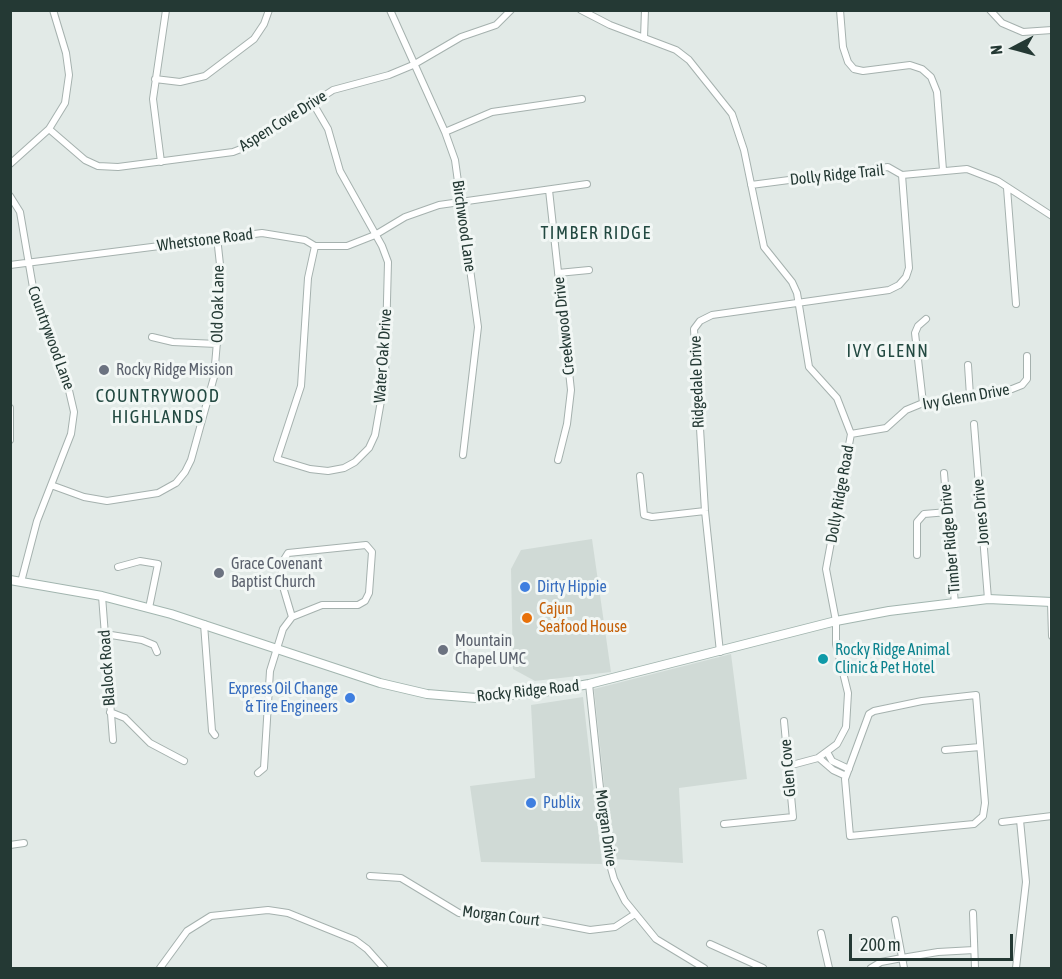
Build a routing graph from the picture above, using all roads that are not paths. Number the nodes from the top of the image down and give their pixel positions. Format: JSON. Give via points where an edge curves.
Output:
{"nodes":[{"id":1,"x":53,"y":10,"type":"edge"},
{"id":2,"x":166,"y":10,"type":"edge"},
{"id":3,"x":269,"y":10,"type":"edge"},
{"id":4,"x":390,"y":10,"type":"edge"},
{"id":5,"x":511,"y":10,"type":"edge"},
{"id":6,"x":581,"y":10,"type":"edge"},
{"id":7,"x":645,"y":10,"type":"edge"},
{"id":8,"x":840,"y":10,"type":"edge"},
{"id":9,"x":990,"y":10,"type":"edge"},
{"id":10,"x":1052,"y":30,"type":"edge"},
{"id":11,"x":644,"y":38,"type":"junction"},
{"id":12,"x":413,"y":65,"type":"junction"},
{"id":13,"x":155,"y":79,"type":"junction"},
{"id":14,"x":582,"y":99,"type":"dead end"},
{"id":15,"x":314,"y":105,"type":"junction"},
{"id":16,"x":49,"y":129,"type":"junction"},
{"id":17,"x":445,"y":132,"type":"junction"},
{"id":18,"x":161,"y":162,"type":"junction"},
{"id":19,"x":10,"y":164,"type":"edge"},
{"id":20,"x":943,"y":170,"type":"junction"},
{"id":21,"x":902,"y":175,"type":"junction"},
{"id":22,"x":587,"y":184,"type":"dead end"},
{"id":23,"x":751,"y":184,"type":"junction"},
{"id":24,"x":1007,"y":188,"type":"junction"},
{"id":25,"x":549,"y":190,"type":"junction"},
{"id":26,"x":10,"y":195,"type":"edge"},
{"id":27,"x":460,"y":202,"type":"junction"},
{"id":28,"x":1052,"y":216,"type":"edge"},
{"id":29,"x":375,"y":235,"type":"junction"},
{"id":30,"x":217,"y":237,"type":"junction"},
{"id":31,"x":315,"y":246,"type":"junction"},
{"id":32,"x":27,"y":263,"type":"junction"},
{"id":33,"x":10,"y":265,"type":"edge"},
{"id":34,"x":589,"y":270,"type":"dead end"},
{"id":35,"x":558,"y":273,"type":"junction"},
{"id":36,"x":798,"y":303,"type":"junction"},
{"id":37,"x":1016,"y":304,"type":"dead end"},
{"id":38,"x":926,"y":319,"type":"dead end"},
{"id":39,"x":152,"y":337,"type":"dead end"},
{"id":40,"x":217,"y":344,"type":"junction"},
{"id":41,"x":1027,"y":357,"type":"dead end"},
{"id":42,"x":968,"y":365,"type":"dead end"},
{"id":43,"x":970,"y":396,"type":"junction"},
{"id":44,"x":923,"y":403,"type":"junction"},
{"id":45,"x":10,"y":408,"type":"edge"},
{"id":46,"x":974,"y":424,"type":"dead end"},
{"id":47,"x":851,"y":434,"type":"junction"},
{"id":48,"x":10,"y":440,"type":"edge"},
{"id":49,"x":463,"y":455,"type":"dead end"},
{"id":50,"x":558,"y":460,"type":"dead end"},
{"id":51,"x":944,"y":473,"type":"dead end"},
{"id":52,"x":640,"y":476,"type":"dead end"},
{"id":53,"x":51,"y":485,"type":"junction"},
{"id":54,"x":705,"y":511,"type":"junction"},
{"id":55,"x":948,"y":512,"type":"junction"},
{"id":56,"x":917,"y":555,"type":"dead end"},
{"id":57,"x":118,"y":567,"type":"dead end"},
{"id":58,"x":10,"y":580,"type":"edge"},
{"id":59,"x":21,"y":582,"type":"junction"},
{"id":60,"x":102,"y":597,"type":"junction"},
{"id":61,"x":988,"y":599,"type":"junction"},
{"id":62,"x":1051,"y":602,"type":"edge"},
{"id":63,"x":955,"y":604,"type":"junction"},
{"id":64,"x":149,"y":608,"type":"junction"},
{"id":65,"x":292,"y":618,"type":"junction"},
{"id":66,"x":836,"y":621,"type":"junction"},
{"id":67,"x":204,"y":623,"type":"junction"},
{"id":68,"x":105,"y":634,"type":"junction"},
{"id":69,"x":1052,"y":636,"type":"edge"},
{"id":70,"x":278,"y":648,"type":"junction"},
{"id":71,"x":157,"y":652,"type":"dead end"},
{"id":72,"x":720,"y":652,"type":"junction"},
{"id":73,"x":589,"y":684,"type":"junction"},
{"id":74,"x":110,"y":712,"type":"junction"},
{"id":75,"x":784,"y":722,"type":"dead end"},
{"id":76,"x":215,"y":735,"type":"dead end"},
{"id":77,"x":113,"y":740,"type":"dead end"},
{"id":78,"x":980,"y":747,"type":"junction"},
{"id":79,"x":945,"y":750,"type":"dead end"},
{"id":80,"x":827,"y":752,"type":"junction"},
{"id":81,"x":819,"y":758,"type":"junction"},
{"id":82,"x":184,"y":761,"type":"dead end"},
{"id":83,"x":788,"y":766,"type":"junction"},
{"id":84,"x":849,"y":769,"type":"junction"},
{"id":85,"x":258,"y":773,"type":"dead end"},
{"id":86,"x":846,"y":776,"type":"junction"},
{"id":87,"x":1052,"y":816,"type":"edge"},
{"id":88,"x":1020,"y":820,"type":"junction"},
{"id":89,"x":1002,"y":822,"type":"dead end"},
{"id":90,"x":724,"y":824,"type":"dead end"},
{"id":91,"x":24,"y":843,"type":"dead end"},
{"id":92,"x":10,"y":845,"type":"edge"},
{"id":93,"x":370,"y":876,"type":"dead end"},
{"id":94,"x":973,"y":913,"type":"dead end"},
{"id":95,"x":635,"y":914,"type":"junction"},
{"id":96,"x":895,"y":920,"type":"dead end"},
{"id":97,"x":821,"y":933,"type":"dead end"},
{"id":98,"x":710,"y":944,"type":"dead end"},
{"id":99,"x":974,"y":950,"type":"junction"},
{"id":100,"x":902,"y":958,"type":"junction"},
{"id":101,"x":744,"y":959,"type":"junction"},
{"id":102,"x":160,"y":969,"type":"edge"},
{"id":103,"x":384,"y":969,"type":"edge"},
{"id":104,"x":704,"y":969,"type":"edge"},
{"id":105,"x":740,"y":969,"type":"edge"},
{"id":106,"x":763,"y":969,"type":"edge"},
{"id":107,"x":829,"y":969,"type":"edge"},
{"id":108,"x":871,"y":969,"type":"edge"},
{"id":109,"x":904,"y":969,"type":"edge"},
{"id":110,"x":975,"y":969,"type":"edge"},
{"id":111,"x":1016,"y":969,"type":"edge"}],
"edges":[{"from":1,"to":16,"type":"street","via":[[69,75],[64,103]]},
{"from":2,"to":13,"type":"street"},
{"from":3,"to":13,"type":"street","via":[[254,39],[205,76],[180,82]]},
{"from":4,"to":12,"type":"street","name":"Birchwood Lane"},
{"from":5,"to":12,"type":"street","name":"Aspen Cove Drive","via":[[496,25],[461,37]]},
{"from":6,"to":11,"type":"street","name":"Dolly Ridge Road"},
{"from":7,"to":11,"type":"street"},
{"from":8,"to":20,"type":"street","via":[[843,47],[854,69],[910,65],[931,77],[937,92]]},
{"from":9,"to":10,"type":"street","via":[[1002,23],[1023,32]]},
{"from":11,"to":23,"type":"street","name":"Dolly Ridge Road","via":[[690,60],[715,90],[738,129]]},
{"from":12,"to":15,"type":"street","name":"Aspen Cove Drive","via":[[333,90]]},
{"from":12,"to":17,"type":"street","name":"Birchwood Lane"},
{"from":13,"to":18,"type":"street","via":[[153,99]]},
{"from":14,"to":17,"type":"street","via":[[492,112]]},
{"from":15,"to":18,"type":"street","name":"Aspen Cove Drive","via":[[246,147]]},
{"from":15,"to":29,"type":"street","name":"Water Oak Drive","via":[[328,129],[340,171]]},
{"from":16,"to":18,"type":"street","name":"Aspen Cove Drive","via":[[85,160],[98,165]]},
{"from":16,"to":19,"type":"street"},
{"from":17,"to":27,"type":"street","name":"Birchwood Lane","via":[[455,160]]},
{"from":20,"to":21,"type":"street","name":"Dolly Ridge Trail"},
{"from":20,"to":24,"type":"street","name":"Dolly Ridge Trail","via":[[980,172]]},
{"from":21,"to":23,"type":"street","name":"Dolly Ridge Trail","via":[[888,167]]},
{"from":21,"to":36,"type":"street","name":"Ridgedale Drive","via":[[909,268],[906,277],[889,290]]},
{"from":22,"to":25,"type":"street","name":"Whetstone Road"},
{"from":23,"to":36,"type":"street","name":"Dolly Ridge Road","via":[[764,247],[792,282]]},
{"from":24,"to":28,"type":"street","name":"Dolly Ridge Trail"},
{"from":24,"to":37,"type":"street"},
{"from":25,"to":27,"type":"street","name":"Whetstone Road"},
{"from":25,"to":35,"type":"street","name":"Creekwood Drive"},
{"from":26,"to":32,"type":"street","name":"Countrywood Lane","via":[[20,212]]},
{"from":27,"to":29,"type":"street","name":"Whetstone Road","via":[[421,210]]},
{"from":27,"to":49,"type":"street","name":"Birchwood Lane","via":[[478,327]]},
{"from":29,"to":31,"type":"street","name":"Whetstone Road","via":[[347,246]]},
{"from":29,"to":31,"type":"street","name":"Water Oak Drive","via":[[388,262],[385,378],[375,435],[355,462],[328,471],[277,459],[301,386],[308,278]]},
{"from":30,"to":31,"type":"street","name":"Whetstone Road","via":[[262,233],[305,240]]},
{"from":30,"to":32,"type":"street","name":"Whetstone Road"},
{"from":30,"to":40,"type":"street","name":"Old Oak Lane","via":[[222,283]]},
{"from":32,"to":33,"type":"street","name":"Whetstone Road"},
{"from":32,"to":53,"type":"street","name":"Countrywood Lane","via":[[36,305],[64,369],[74,412],[71,434]]},
{"from":34,"to":35,"type":"street"},
{"from":35,"to":50,"type":"street","name":"Creekwood Drive","via":[[571,390]]},
{"from":36,"to":47,"type":"street","name":"Dolly Ridge Road","via":[[809,367],[837,398]]},
{"from":36,"to":54,"type":"street","name":"Ridgedale Drive","via":[[712,315],[694,329]]},
{"from":38,"to":44,"type":"street","via":[[915,333]]},
{"from":39,"to":40,"type":"street"},
{"from":40,"to":53,"type":"street","name":"Old Oak Lane","via":[[214,377],[191,460],[176,483],[158,493],[106,501]]},
{"from":41,"to":43,"type":"street","name":"Ivy Glenn Drive","via":[[1027,379],[1022,385]]},
{"from":42,"to":43,"type":"street"},
{"from":43,"to":44,"type":"street","name":"Ivy Glenn Drive"},
{"from":44,"to":47,"type":"street","name":"Ivy Glenn Drive","via":[[906,410],[886,428]]},
{"from":45,"to":48,"type":"street"},
{"from":46,"to":61,"type":"street","name":"Jones Drive"},
{"from":47,"to":66,"type":"street","name":"Dolly Ridge Road","via":[[826,569]]},
{"from":51,"to":55,"type":"street","name":"Timber Ridge Drive"},
{"from":52,"to":54,"type":"street","via":[[644,515],[652,518]]},
{"from":53,"to":59,"type":"street","name":"Countrywood Lane"},
{"from":54,"to":72,"type":"street","name":"Ridgedale Drive"},
{"from":55,"to":56,"type":"street","via":[[924,514],[917,522]]},
{"from":55,"to":63,"type":"street","name":"Timber Ridge Drive"},
{"from":57,"to":64,"type":"street","via":[[140,561],[158,564]]},
{"from":58,"to":59,"type":"main road","name":"Rocky Ridge Road"},
{"from":59,"to":60,"type":"main road","name":"Rocky Ridge Road"},
{"from":60,"to":64,"type":"main road","name":"Rocky Ridge Road"},
{"from":60,"to":68,"type":"street","name":"Blalock Road"},
{"from":61,"to":62,"type":"main road","name":"Rocky Ridge Road"},
{"from":61,"to":63,"type":"main road","name":"Rocky Ridge Road"},
{"from":62,"to":69,"type":"street"},
{"from":63,"to":66,"type":"main road","name":"Rocky Ridge Road"},
{"from":64,"to":67,"type":"main road","name":"Rocky Ridge Road"},
{"from":65,"to":65,"type":"street","via":[[322,605],[358,605],[365,601],[372,552],[366,545],[288,553],[281,580]]},
{"from":65,"to":70,"type":"street","via":[[283,629]]},
{"from":66,"to":72,"type":"main road","name":"Rocky Ridge Road"},
{"from":66,"to":80,"type":"street","name":"Dolly Ridge Road","via":[[836,644],[849,714],[843,736]]},
{"from":67,"to":70,"type":"main road","name":"Rocky Ridge Road"},
{"from":67,"to":76,"type":"street"},
{"from":68,"to":71,"type":"street","via":[[141,640],[154,645]]},
{"from":68,"to":74,"type":"street","name":"Blalock Road"},
{"from":70,"to":73,"type":"main road","name":"Rocky Ridge Road","via":[[380,683],[427,694],[476,698]]},
{"from":70,"to":85,"type":"street","via":[[270,671],[264,768]]},
{"from":72,"to":73,"type":"main road","name":"Rocky Ridge Road"},
{"from":73,"to":95,"type":"street","name":"Morgan Drive","via":[[607,854],[620,892]]},
{"from":74,"to":77,"type":"street","name":"Blalock Road"},
{"from":74,"to":82,"type":"street","via":[[125,718],[150,743]]},
{"from":75,"to":83,"type":"street","name":"Glen Cove"},
{"from":78,"to":79,"type":"street"},
{"from":78,"to":84,"type":"street","via":[[976,695],[922,701],[869,714]]},
{"from":78,"to":86,"type":"street","via":[[985,803],[983,816],[974,824],[850,836]]},
{"from":80,"to":81,"type":"street","name":"Dolly Ridge Road"},
{"from":80,"to":84,"type":"street","via":[[832,760]]},
{"from":81,"to":83,"type":"street","name":"Dolly Ridge Road"},
{"from":81,"to":86,"type":"street"},
{"from":83,"to":90,"type":"street","name":"Glen Cove","via":[[793,817]]},
{"from":84,"to":86,"type":"street"},
{"from":87,"to":88,"type":"street"},
{"from":88,"to":89,"type":"street"},
{"from":88,"to":111,"type":"street","via":[[1026,882]]},
{"from":91,"to":92,"type":"street"},
{"from":93,"to":95,"type":"street","name":"Morgan Court","via":[[400,878],[459,913],[479,916],[538,920],[590,930],[615,927]]},
{"from":94,"to":99,"type":"street"},
{"from":95,"to":104,"type":"street","name":"Morgan Drive","via":[[656,939]]},
{"from":96,"to":100,"type":"street"},
{"from":97,"to":107,"type":"street"},
{"from":98,"to":101,"type":"street"},
{"from":99,"to":100,"type":"street"},
{"from":99,"to":110,"type":"street"},
{"from":100,"to":108,"type":"street","via":[[881,962]]},
{"from":100,"to":109,"type":"street"},
{"from":101,"to":105,"type":"street"},
{"from":101,"to":106,"type":"street"},
{"from":102,"to":103,"type":"street","via":[[187,931],[211,916],[268,910],[288,913],[355,940]]}]}
